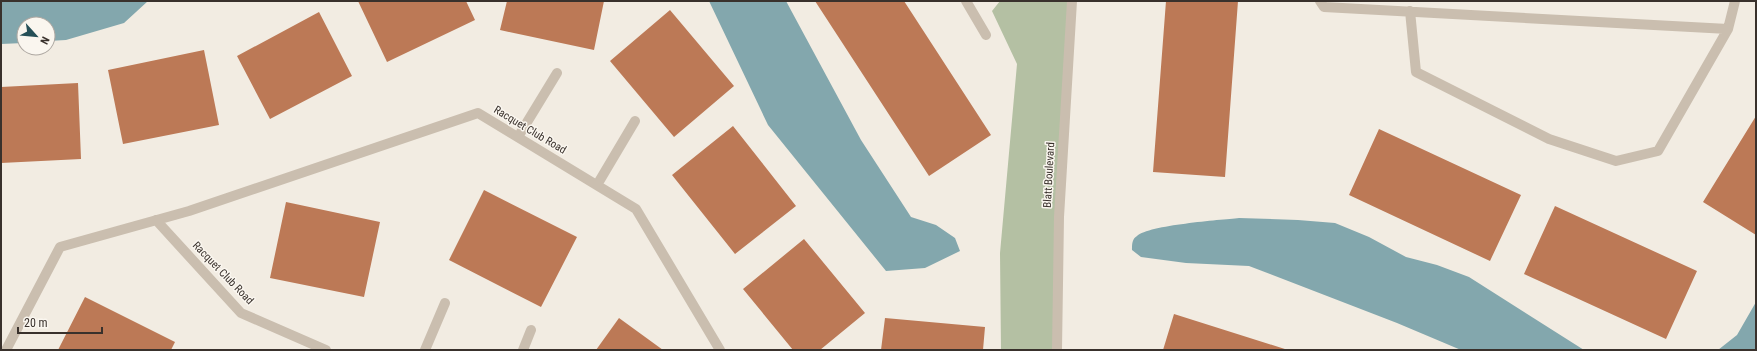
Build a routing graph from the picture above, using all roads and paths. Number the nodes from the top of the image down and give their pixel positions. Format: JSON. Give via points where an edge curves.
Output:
{"nodes":[{"id":1,"x":966,"y":1,"type":"edge"},
{"id":2,"x":1072,"y":1,"type":"edge"},
{"id":3,"x":1320,"y":1,"type":"edge"},
{"id":4,"x":1735,"y":1,"type":"edge"},
{"id":5,"x":1410,"y":11,"type":"junction"},
{"id":6,"x":1728,"y":29,"type":"junction"},
{"id":7,"x":986,"y":35,"type":"dead end"},
{"id":8,"x":557,"y":73,"type":"dead end"},
{"id":9,"x":635,"y":121,"type":"dead end"},
{"id":10,"x":518,"y":137,"type":"junction"},
{"id":11,"x":597,"y":185,"type":"junction"},
{"id":12,"x":156,"y":220,"type":"junction"},
{"id":13,"x":445,"y":303,"type":"dead end"},
{"id":14,"x":531,"y":330,"type":"dead end"},
{"id":15,"x":6,"y":350,"type":"edge"},
{"id":16,"x":326,"y":350,"type":"edge"},
{"id":17,"x":425,"y":350,"type":"edge"},
{"id":18,"x":523,"y":350,"type":"edge"},
{"id":19,"x":720,"y":350,"type":"edge"},
{"id":20,"x":1057,"y":350,"type":"edge"}],
"edges":[{"from":1,"to":7,"type":"street"},
{"from":2,"to":20,"type":"street","name":"Blatt Boulevard","via":[[1059,216]]},
{"from":3,"to":5,"type":"street","via":[[1324,7]]},
{"from":4,"to":6,"type":"street"},
{"from":5,"to":6,"type":"street"},
{"from":5,"to":6,"type":"street","via":[[1416,72],[1549,139],[1616,161],[1658,151]]},
{"from":8,"to":10,"type":"street"},
{"from":9,"to":11,"type":"street"},
{"from":10,"to":11,"type":"street","name":"Racquet Club Road"},
{"from":10,"to":12,"type":"street","name":"Racquet Club Road","via":[[478,113]]},
{"from":11,"to":19,"type":"street","name":"Racquet Club Road","via":[[636,209]]},
{"from":12,"to":15,"type":"street","name":"Racquet Club Road","via":[[60,247]]},
{"from":12,"to":16,"type":"street","name":"Racquet Club Road","via":[[241,312]]},
{"from":13,"to":17,"type":"street"},
{"from":14,"to":18,"type":"street"}]}
